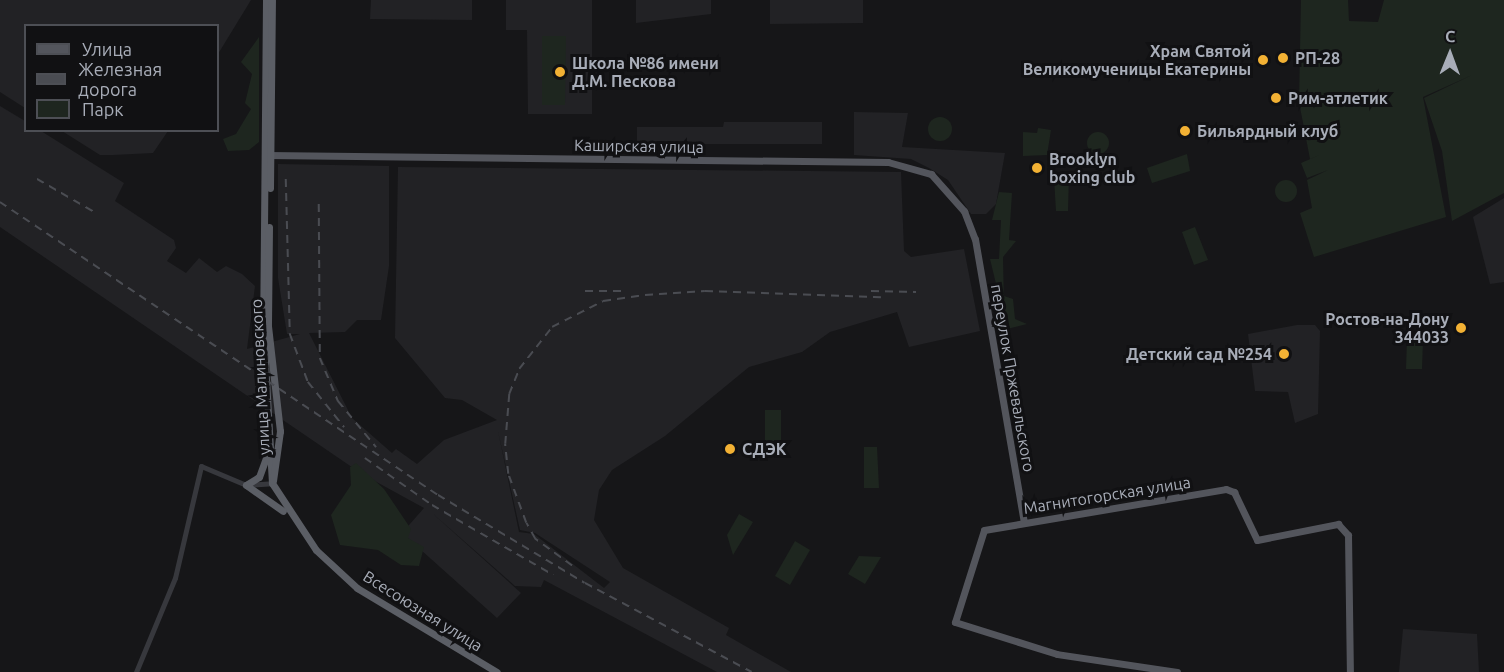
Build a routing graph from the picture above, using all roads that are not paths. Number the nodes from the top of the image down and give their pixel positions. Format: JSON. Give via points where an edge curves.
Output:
{"nodes":[{"id":1,"x":266,"y":0,"type":"edge"},
{"id":2,"x":272,"y":0,"type":"edge"},
{"id":3,"x":267,"y":155,"type":"junction"},
{"id":4,"x":975,"y":239,"type":"joint"},
{"id":5,"x":267,"y":452,"type":"junction"},
{"id":6,"x":272,"y":483,"type":"junction"},
{"id":7,"x":246,"y":485,"type":"junction"},
{"id":8,"x":289,"y":516,"type":"junction"},
{"id":9,"x":1024,"y":522,"type":"junction"},
{"id":10,"x":136,"y":672,"type":"edge"},
{"id":11,"x":497,"y":672,"type":"edge"},
{"id":12,"x":1177,"y":672,"type":"edge"},
{"id":13,"x":1350,"y":672,"type":"edge"}],
"edges":[{"from":1,"to":3,"type":"highway","name":"улица Малиновского"},
{"from":2,"to":3,"type":"highway","name":"улица Малиновского"},
{"from":3,"to":4,"type":"main road","name":"Каширская улица","via":[[888,162],[931,174],[964,211]]},
{"from":3,"to":5,"type":"highway","name":"улица Малиновского"},
{"from":3,"to":6,"type":"highway","name":"улица Малиновского","via":[[268,326],[280,431]]},
{"from":4,"to":9,"type":"main road","name":"переулок Пржевальского"},
{"from":5,"to":6,"type":"highway","name":"улица Малиновского"},
{"from":5,"to":7,"type":"highway","via":[[262,472]]},
{"from":6,"to":7,"type":"street"},
{"from":6,"to":8,"type":"highway","name":"Всесоюзная улица"},
{"from":7,"to":8,"type":"highway"},
{"from":7,"to":10,"type":"street","via":[[201,466],[175,578]]},
{"from":8,"to":11,"type":"highway","name":"Всесоюзная улица","via":[[357,588]]},
{"from":9,"to":12,"type":"main road","name":"Магнитогорская улица","via":[[984,530],[955,622],[1057,654]]},
{"from":9,"to":13,"type":"main road","name":"Магнитогорская улица","via":[[1234,492],[1249,534],[1265,541],[1338,524],[1344,528]]}]}
